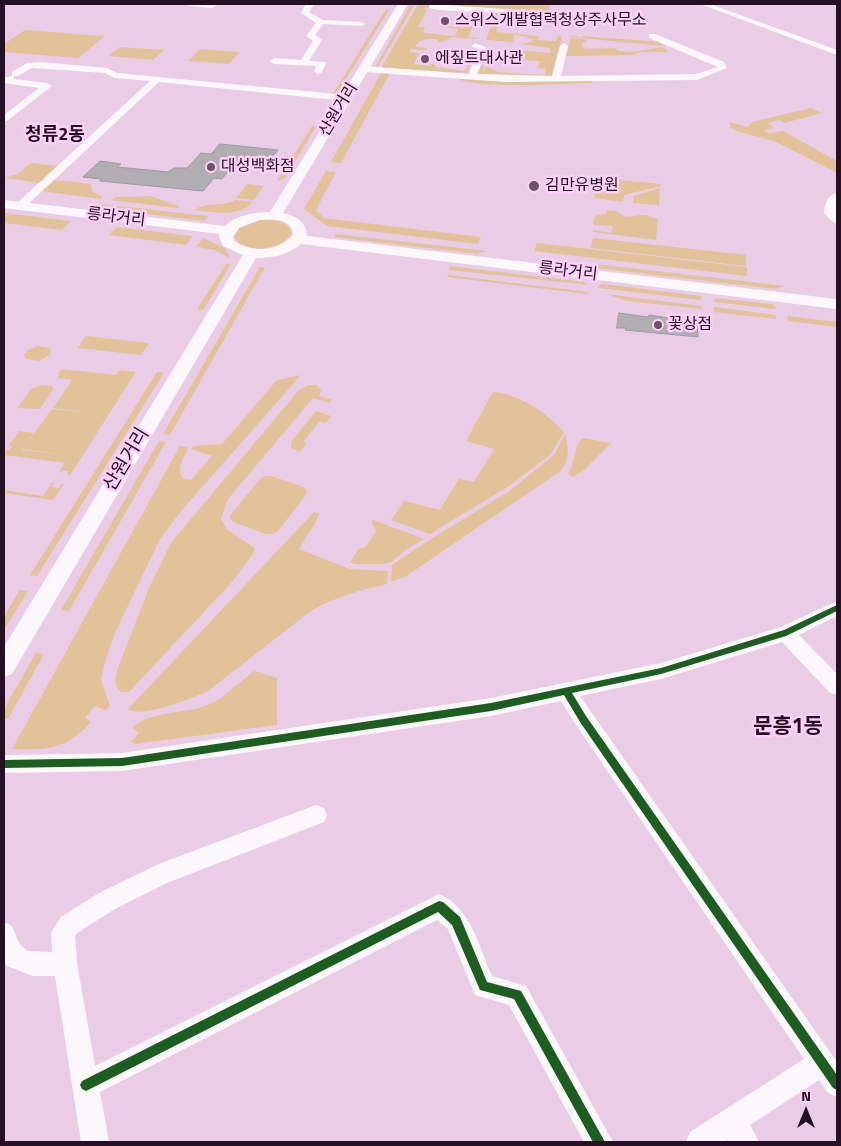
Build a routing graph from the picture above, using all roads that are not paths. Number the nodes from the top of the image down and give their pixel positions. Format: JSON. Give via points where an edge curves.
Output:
{"nodes":[{"id":1,"x":190,"y":4,"type":"edge"},
{"id":2,"x":214,"y":4,"type":"edge"},
{"id":3,"x":310,"y":4,"type":"edge"},
{"id":4,"x":337,"y":4,"type":"edge"},
{"id":5,"x":344,"y":4,"type":"edge"},
{"id":6,"x":403,"y":4,"type":"edge"},
{"id":7,"x":704,"y":4,"type":"edge"},
{"id":8,"x":437,"y":7,"type":"edge"},
{"id":9,"x":549,"y":14,"type":"dead end"},
{"id":10,"x":321,"y":22,"type":"junction"},
{"id":11,"x":361,"y":24,"type":"dead end"},
{"id":12,"x":652,"y":36,"type":"dead end"},
{"id":13,"x":475,"y":46,"type":"dead end"},
{"id":14,"x":564,"y":46,"type":"dead end"},
{"id":15,"x":664,"y":46,"type":"dead end"},
{"id":16,"x":677,"y":46,"type":"junction"},
{"id":17,"x":837,"y":52,"type":"edge"},
{"id":18,"x":274,"y":61,"type":"dead end"},
{"id":19,"x":303,"y":63,"type":"junction"},
{"id":20,"x":364,"y":69,"type":"junction"},
{"id":21,"x":318,"y":71,"type":"dead end"},
{"id":22,"x":4,"y":73,"type":"edge"},
{"id":23,"x":428,"y":73,"type":"junction"},
{"id":24,"x":15,"y":74,"type":"junction"},
{"id":25,"x":472,"y":77,"type":"junction"},
{"id":26,"x":556,"y":78,"type":"junction"},
{"id":27,"x":158,"y":80,"type":"junction"},
{"id":28,"x":593,"y":86,"type":"dead end"},
{"id":29,"x":346,"y":98,"type":"junction"},
{"id":30,"x":5,"y":117,"type":"edge"},
{"id":31,"x":837,"y":196,"type":"edge"},
{"id":32,"x":4,"y":204,"type":"edge"},
{"id":33,"x":20,"y":206,"type":"junction"},
{"id":34,"x":274,"y":216,"type":"junction"},
{"id":35,"x":837,"y":220,"type":"edge"},
{"id":36,"x":228,"y":231,"type":"junction"},
{"id":37,"x":298,"y":239,"type":"junction"},
{"id":38,"x":252,"y":253,"type":"junction"},
{"id":39,"x":837,"y":304,"type":"edge"},
{"id":40,"x":837,"y":608,"type":"edge"},
{"id":41,"x":786,"y":633,"type":"junction"},
{"id":42,"x":4,"y":667,"type":"edge"},
{"id":43,"x":837,"y":686,"type":"edge"},
{"id":44,"x":566,"y":691,"type":"junction"},
{"id":45,"x":4,"y":764,"type":"edge"},
{"id":46,"x":316,"y":814,"type":"dead end"},
{"id":47,"x":4,"y":934,"type":"edge"},
{"id":48,"x":65,"y":963,"type":"junction"},
{"id":49,"x":822,"y":1062,"type":"junction"},
{"id":50,"x":837,"y":1084,"type":"edge"},
{"id":51,"x":86,"y":1085,"type":"junction"},
{"id":52,"x":738,"y":1132,"type":"edge"},
{"id":53,"x":95,"y":1142,"type":"edge"},
{"id":54,"x":599,"y":1142,"type":"edge"},
{"id":55,"x":700,"y":1142,"type":"edge"}],
"edges":[{"from":1,"to":2,"type":"street"},
{"from":3,"to":10,"type":"street","via":[[305,12]]},
{"from":4,"to":5,"type":"street"},
{"from":6,"to":20,"type":"main road","name":"산원거리"},
{"from":7,"to":17,"type":"street"},
{"from":8,"to":9,"type":"street"},
{"from":10,"to":11,"type":"street","via":[[345,26]]},
{"from":10,"to":19,"type":"street","via":[[310,36],[318,40]]},
{"from":12,"to":16,"type":"street"},
{"from":13,"to":25,"type":"street","via":[[483,48],[482,64]]},
{"from":14,"to":26,"type":"street"},
{"from":15,"to":16,"type":"street"},
{"from":16,"to":26,"type":"street","via":[[724,68],[697,77]]},
{"from":18,"to":19,"type":"street"},
{"from":19,"to":21,"type":"street","via":[[322,64]]},
{"from":20,"to":23,"type":"street"},
{"from":20,"to":29,"type":"main road","name":"산원거리"},
{"from":22,"to":24,"type":"street"},
{"from":23,"to":25,"type":"street"},
{"from":23,"to":28,"type":"street","via":[[477,83]]},
{"from":24,"to":27,"type":"street","via":[[30,65],[40,65]]},
{"from":24,"to":30,"type":"street","via":[[5,82],[47,86]]},
{"from":25,"to":26,"type":"street"},
{"from":27,"to":29,"type":"street"},
{"from":27,"to":33,"type":"street"},
{"from":29,"to":34,"type":"main road","name":"산원거리"},
{"from":31,"to":35,"type":"street","via":[[831,202],[830,213]]},
{"from":32,"to":33,"type":"main road","name":"릉라거리"},
{"from":33,"to":36,"type":"main road","name":"릉라거리"},
{"from":34,"to":36,"type":"main road","via":[[248,218]]},
{"from":34,"to":37,"type":"main road","via":[[297,224],[301,230]]},
{"from":36,"to":38,"type":"main road","via":[[228,243]]},
{"from":37,"to":38,"type":"main road","via":[[278,251]]},
{"from":37,"to":39,"type":"main road","name":"릉라거리"},
{"from":38,"to":42,"type":"main road","name":"산원거리"},
{"from":40,"to":41,"type":"street"},
{"from":41,"to":43,"type":"street"},
{"from":41,"to":44,"type":"street","via":[[661,671]]},
{"from":44,"to":45,"type":"street","via":[[482,708],[163,757],[122,762]]},
{"from":44,"to":49,"type":"street"},
{"from":46,"to":48,"type":"street","via":[[161,874],[107,901],[69,925],[63,933]]},
{"from":47,"to":48,"type":"street","via":[[14,955],[27,964]]},
{"from":48,"to":51,"type":"street"},
{"from":49,"to":50,"type":"street"},
{"from":49,"to":52,"type":"street"},
{"from":51,"to":53,"type":"street"},
{"from":51,"to":54,"type":"street","via":[[439,906],[456,920],[484,986],[517,995]]},
{"from":52,"to":55,"type":"street"}]}
